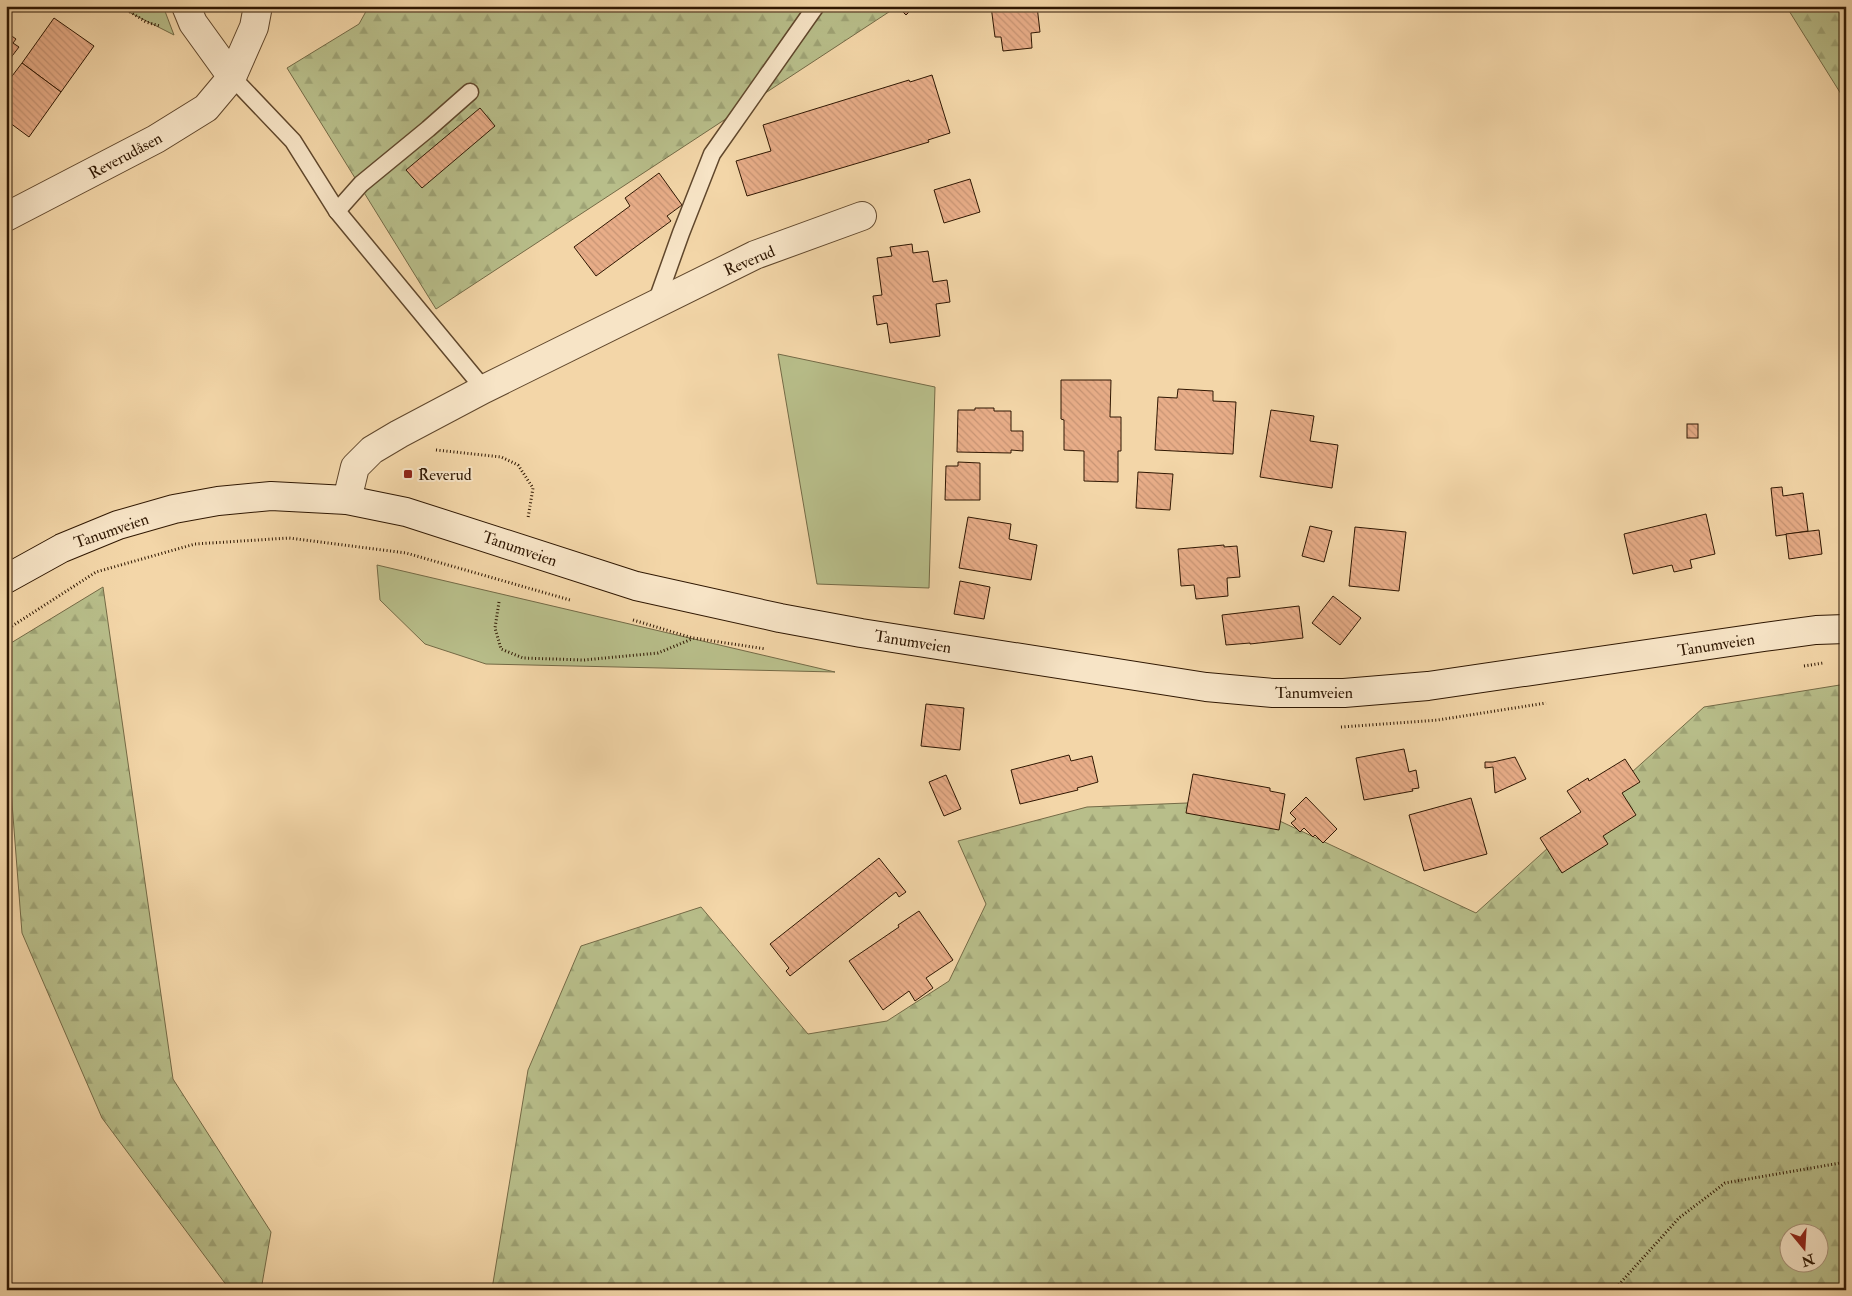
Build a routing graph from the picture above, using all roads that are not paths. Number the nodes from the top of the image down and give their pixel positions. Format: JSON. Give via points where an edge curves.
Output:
{"nodes":[{"id":1,"x":186,"y":6,"type":"edge"},
{"id":2,"x":258,"y":6,"type":"edge"},
{"id":3,"x":816,"y":6,"type":"edge"},
{"id":4,"x":232,"y":77,"type":"junction"},
{"id":5,"x":470,"y":92,"type":"dead end"},
{"id":6,"x":336,"y":211,"type":"junction"},
{"id":7,"x":862,"y":216,"type":"dead end"},
{"id":8,"x":6,"y":217,"type":"edge"},
{"id":9,"x":656,"y":303,"type":"junction"},
{"id":10,"x":484,"y":389,"type":"junction"},
{"id":11,"x":346,"y":500,"type":"junction"},
{"id":12,"x":6,"y":579,"type":"edge"},
{"id":13,"x":1846,"y":629,"type":"edge"}],
"edges":[{"from":1,"to":4,"type":"main road","via":[[193,23]]},
{"from":2,"to":4,"type":"main road","name":"Reverudåsen","via":[[254,27]]},
{"from":3,"to":9,"type":"lane","via":[[712,154]]},
{"from":4,"to":6,"type":"lane","via":[[293,141]]},
{"from":4,"to":8,"type":"main road","name":"Reverudåsen","via":[[206,108],[156,139]]},
{"from":5,"to":6,"type":"lane","via":[[361,184]]},
{"from":6,"to":10,"type":"lane"},
{"from":7,"to":9,"type":"main road","name":"Reverud","via":[[755,256]]},
{"from":9,"to":10,"type":"main road","name":"Reverud"},
{"from":10,"to":11,"type":"main road","name":"Reverud","via":[[372,450],[355,466]]},
{"from":11,"to":12,"type":"main road","name":"Tanumveien","via":[[271,496],[174,509],[118,525],[62,548]]},
{"from":11,"to":13,"type":"main road","name":"Tanumveien","via":[[406,512],[636,586],[780,618],[1206,687],[1272,693],[1344,693],[1428,686],[1764,637]]}]}
